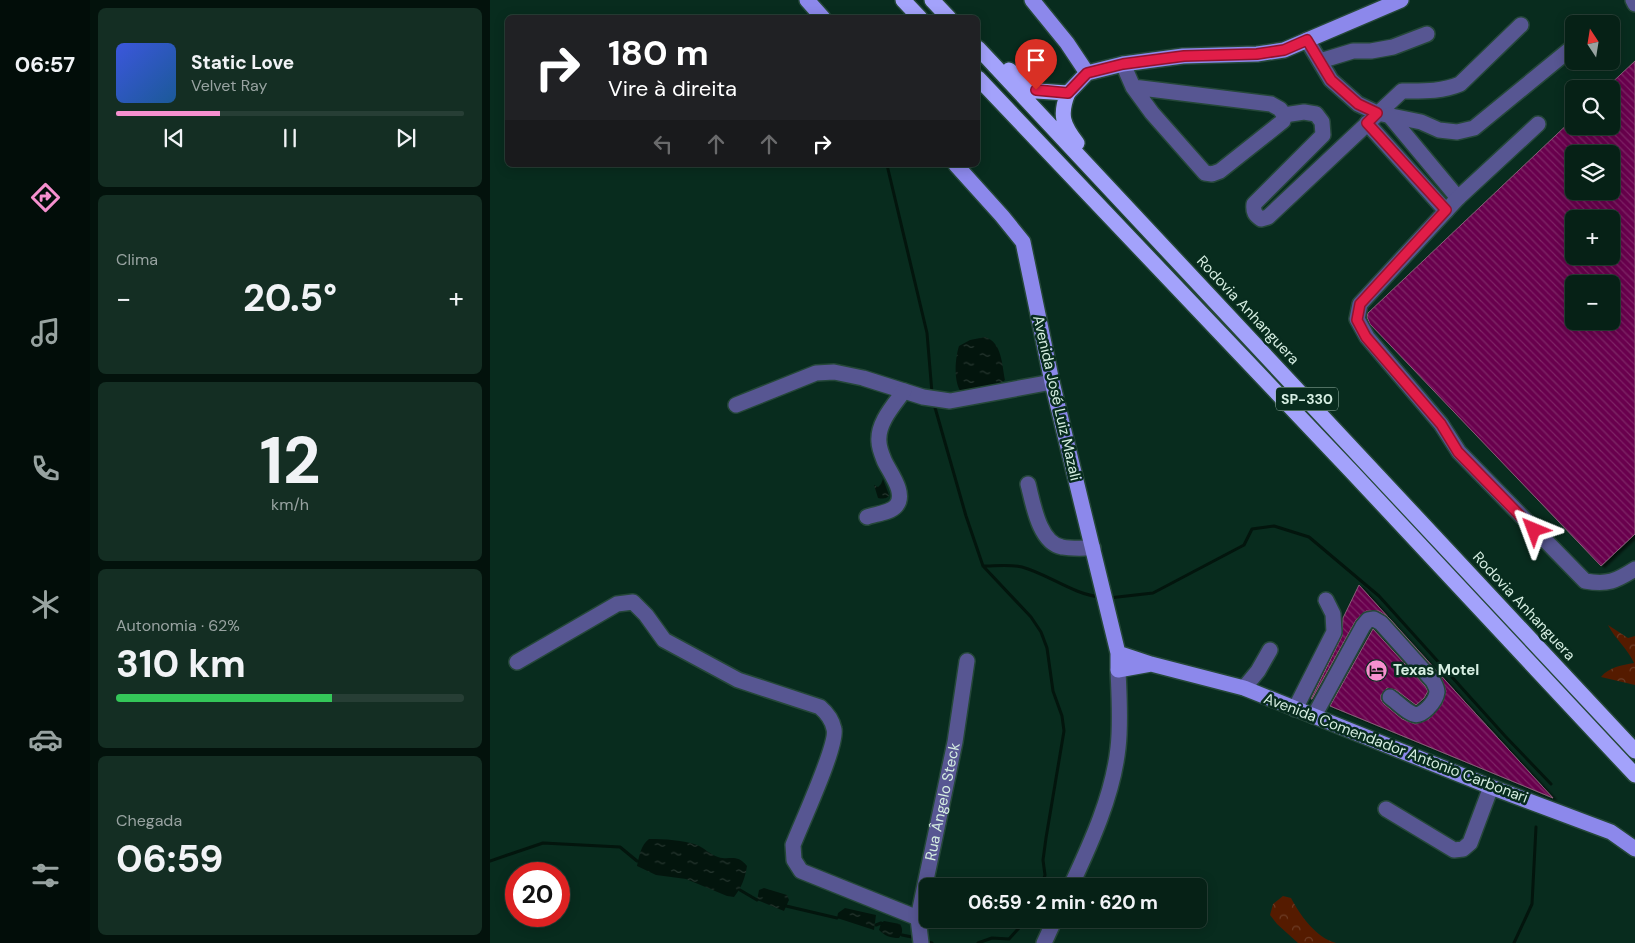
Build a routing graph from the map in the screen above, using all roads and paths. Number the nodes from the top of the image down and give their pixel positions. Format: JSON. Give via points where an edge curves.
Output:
{"nodes":[{"id":1,"x":807,"y":0,"type":"edge"},
{"id":2,"x":904,"y":0,"type":"edge"},
{"id":3,"x":932,"y":0,"type":"edge"},
{"id":4,"x":1032,"y":0,"type":"edge"},
{"id":5,"x":1401,"y":0,"type":"edge"},
{"id":6,"x":1633,"y":0,"type":"edge"},
{"id":7,"x":1635,"y":4,"type":"edge"},
{"id":8,"x":820,"y":15,"type":"edge"},
{"id":9,"x":917,"y":15,"type":"edge"},
{"id":10,"x":947,"y":15,"type":"edge"},
{"id":11,"x":1521,"y":25,"type":"dead end"},
{"id":12,"x":1427,"y":34,"type":"dead end"},
{"id":13,"x":1307,"y":40,"type":"junction"},
{"id":14,"x":980,"y":44,"type":"edge"},
{"id":15,"x":980,"y":50,"type":"edge"},
{"id":16,"x":1565,"y":53,"type":"edge"},
{"id":17,"x":1320,"y":61,"type":"junction"},
{"id":18,"x":1123,"y":64,"type":"junction"},
{"id":19,"x":1087,"y":73,"type":"junction"},
{"id":20,"x":980,"y":80,"type":"edge"},
{"id":21,"x":1133,"y":87,"type":"junction"},
{"id":22,"x":1068,"y":93,"type":"junction"},
{"id":23,"x":1284,"y":115,"type":"junction"},
{"id":24,"x":1378,"y":117,"type":"junction"},
{"id":25,"x":1538,"y":124,"type":"dead end"},
{"id":26,"x":958,"y":167,"type":"edge"},
{"id":27,"x":1116,"y":195,"type":"junction"},
{"id":28,"x":1458,"y":198,"type":"junction"},
{"id":29,"x":1446,"y":210,"type":"junction"},
{"id":30,"x":1052,"y":382,"type":"junction"},
{"id":31,"x":904,"y":391,"type":"junction"},
{"id":32,"x":736,"y":405,"type":"dead end"},
{"id":33,"x":1028,"y":484,"type":"dead end"},
{"id":34,"x":867,"y":517,"type":"dead end"},
{"id":35,"x":1093,"y":548,"type":"junction"},
{"id":36,"x":1635,"y":569,"type":"edge"},
{"id":37,"x":1326,"y":600,"type":"dead end"},
{"id":38,"x":1270,"y":650,"type":"dead end"},
{"id":39,"x":1118,"y":653,"type":"junction"},
{"id":40,"x":967,"y":661,"type":"dead end"},
{"id":41,"x":517,"y":662,"type":"dead end"},
{"id":42,"x":1151,"y":664,"type":"junction"},
{"id":43,"x":1118,"y":670,"type":"junction"},
{"id":44,"x":1244,"y":688,"type":"junction"},
{"id":45,"x":1390,"y":697,"type":"dead end"},
{"id":46,"x":1295,"y":709,"type":"junction"},
{"id":47,"x":1314,"y":716,"type":"junction"},
{"id":48,"x":1635,"y":751,"type":"edge"},
{"id":49,"x":1635,"y":775,"type":"edge"},
{"id":50,"x":1491,"y":787,"type":"junction"},
{"id":51,"x":1386,"y":808,"type":"dead end"},
{"id":52,"x":1635,"y":849,"type":"edge"},
{"id":53,"x":1074,"y":878,"type":"edge"},
{"id":54,"x":918,"y":918,"type":"junction"},
{"id":55,"x":1051,"y":928,"type":"edge"},
{"id":56,"x":921,"y":943,"type":"edge"},
{"id":57,"x":1044,"y":943,"type":"edge"}],
"edges":[{"from":1,"to":8,"type":"main road"},
{"from":2,"to":9,"type":"highway"},
{"from":3,"to":10,"type":"highway"},
{"from":4,"to":19,"type":"main road"},
{"from":5,"to":13,"type":"main road"},
{"from":6,"to":7,"type":"street"},
{"from":11,"to":24,"type":"street","via":[[1460,84],[1450,89],[1402,91]]},
{"from":12,"to":17,"type":"street","via":[[1393,47],[1353,51]]},
{"from":13,"to":17,"type":"street"},
{"from":13,"to":18,"type":"main road","via":[[1284,50],[1257,54],[1184,56]]},
{"from":14,"to":22,"type":"highway","via":[[1036,90]]},
{"from":15,"to":27,"type":"highway","name":"Rodovia Anhanguera","number":"SP-330"},
{"from":16,"to":24,"type":"street","via":[[1474,128],[1457,132],[1440,130],[1421,122]]},
{"from":17,"to":24,"type":"street","via":[[1331,80]]},
{"from":18,"to":19,"type":"main road"},
{"from":18,"to":21,"type":"street"},
{"from":19,"to":22,"type":"main road"},
{"from":20,"to":49,"type":"highway","number":"SP-330"},
{"from":21,"to":23,"type":"street","via":[[1271,104]]},
{"from":21,"to":23,"type":"street","via":[[1205,173],[1220,171],[1283,121]]},
{"from":22,"to":27,"type":"highway","via":[[1063,105],[1067,130]]},
{"from":23,"to":24,"type":"street","via":[[1316,114],[1322,122],[1323,135],[1254,204],[1253,211],[1261,219],[1268,218]]},
{"from":24,"to":28,"type":"street"},
{"from":24,"to":29,"type":"street"},
{"from":25,"to":28,"type":"street"},
{"from":26,"to":30,"type":"main road","name":"Avenida José Luiz Mazali","via":[[1023,242]]},
{"from":27,"to":48,"type":"highway","name":"Rodovia Anhanguera","number":"SP-330"},
{"from":28,"to":29,"type":"street"},
{"from":29,"to":36,"type":"street","via":[[1360,304],[1357,320],[1366,337],[1441,424],[1458,452],[1585,581],[1599,584],[1616,581]]},
{"from":30,"to":31,"type":"street","via":[[950,401]]},
{"from":30,"to":35,"type":"main road","name":"Avenida José Luiz Mazali"},
{"from":31,"to":32,"type":"street","via":[[834,372],[816,373]]},
{"from":31,"to":34,"type":"street","via":[[882,425],[878,440],[883,460],[898,489],[898,500],[896,506],[888,511]]},
{"from":33,"to":35,"type":"street","via":[[1045,536],[1060,547]]},
{"from":35,"to":39,"type":"main road","name":"Avenida José Luiz Mazali"},
{"from":37,"to":46,"type":"street","via":[[1333,614],[1334,632]]},
{"from":38,"to":44,"type":"street"},
{"from":39,"to":42,"type":"main road","name":"Avenida Comendador Antonio Carbonari"},
{"from":39,"to":43,"type":"main road","name":"Avenida José Luiz Mazali"},
{"from":40,"to":54,"type":"street","name":"Rua Ângelo Steck","via":[[952,762]]},
{"from":41,"to":54,"type":"street","via":[[617,604],[633,602],[664,640],[738,680],[820,707],[828,714],[835,730],[834,737],[793,845],[794,860],[801,871]]},
{"from":42,"to":43,"type":"main road","name":"Avenida Comendador Antonio Carbonari"},
{"from":42,"to":44,"type":"main road","name":"Avenida Comendador Antonio Carbonari"},
{"from":43,"to":53,"type":"street","via":[[1118,747],[1113,778]]},
{"from":44,"to":46,"type":"main road","name":"Avenida Comendador Antonio Carbonari"},
{"from":45,"to":47,"type":"street","via":[[1413,714],[1419,714],[1434,701],[1437,688],[1380,623],[1368,620]]},
{"from":46,"to":47,"type":"main road","name":"Avenida Comendador Antonio Carbonari"},
{"from":47,"to":50,"type":"main road","name":"Avenida Comendador Antonio Carbonari"},
{"from":50,"to":51,"type":"street","via":[[1470,843],[1463,849],[1454,850]]},
{"from":50,"to":52,"type":"main road","name":"Avenida Comendador Antonio Carbonari","via":[[1611,832]]},
{"from":54,"to":56,"type":"street","name":"Rua Ângelo Steck"},
{"from":55,"to":57,"type":"street"}]}
